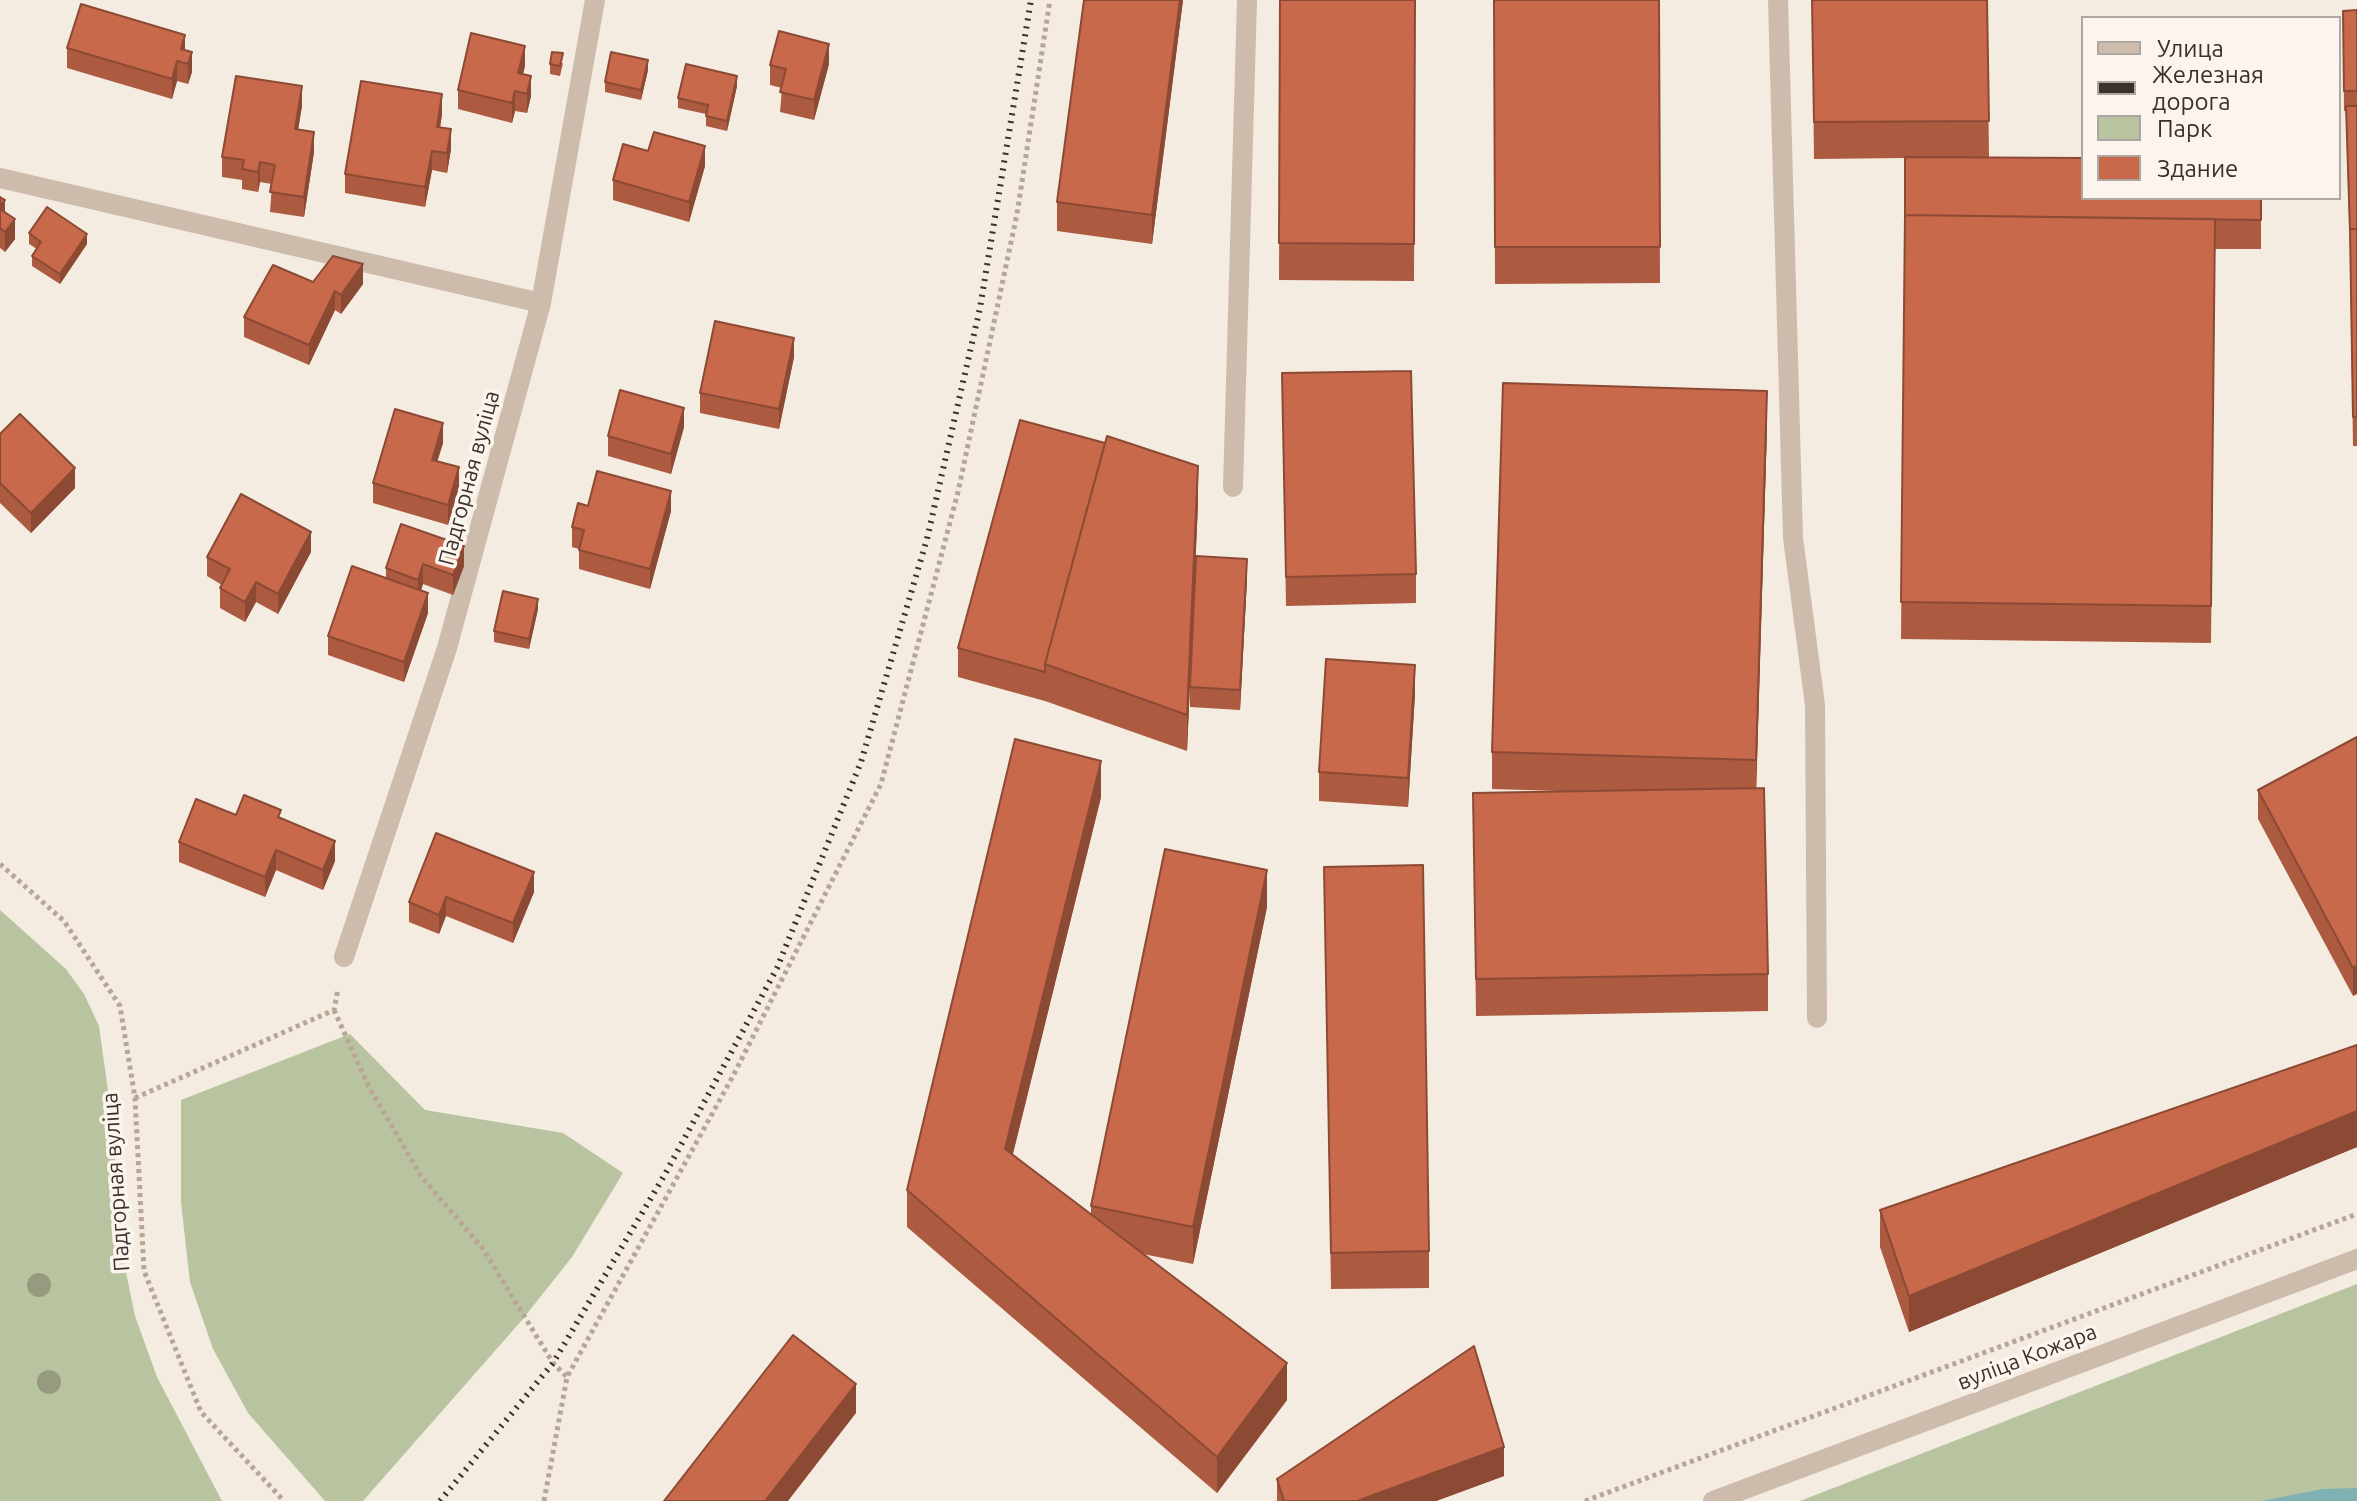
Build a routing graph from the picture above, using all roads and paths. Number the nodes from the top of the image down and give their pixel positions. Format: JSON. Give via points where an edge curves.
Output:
{"nodes":[{"id":1,"x":595,"y":0,"type":"edge"},
{"id":2,"x":1050,"y":0,"type":"edge"},
{"id":3,"x":1247,"y":0,"type":"edge"},
{"id":4,"x":1778,"y":0,"type":"edge"},
{"id":5,"x":0,"y":178,"type":"edge"},
{"id":6,"x":541,"y":303,"type":"junction"},
{"id":7,"x":1233,"y":487,"type":"dead end"},
{"id":8,"x":0,"y":864,"type":"edge"},
{"id":9,"x":344,"y":957,"type":"joint"},
{"id":10,"x":334,"y":1010,"type":"junction"},
{"id":11,"x":1817,"y":1018,"type":"dead end"},
{"id":12,"x":135,"y":1098,"type":"junction"},
{"id":13,"x":2357,"y":1214,"type":"edge"},
{"id":14,"x":2357,"y":1259,"type":"edge"},
{"id":15,"x":567,"y":1377,"type":"junction"},
{"id":16,"x":284,"y":1501,"type":"edge"},
{"id":17,"x":544,"y":1501,"type":"edge"},
{"id":18,"x":1585,"y":1501,"type":"edge"},
{"id":19,"x":1713,"y":1501,"type":"edge"}],
"edges":[{"from":1,"to":6,"type":"street","name":"Падгорная вуліца"},
{"from":2,"to":15,"type":"path","via":[[1017,214],[958,492],[881,784],[733,1076]]},
{"from":3,"to":7,"type":"street"},
{"from":4,"to":11,"type":"street","via":[[1793,538],[1815,705]]},
{"from":5,"to":6,"type":"street"},
{"from":6,"to":9,"type":"street","name":"Падгорная вуліца","via":[[447,648]]},
{"from":8,"to":12,"type":"path","name":"Падгорная вуліца","via":[[64,921],[120,1006]]},
{"from":9,"to":10,"type":"path"},
{"from":10,"to":12,"type":"path"},
{"from":10,"to":15,"type":"path","via":[[369,1087],[421,1176],[483,1249],[553,1363]]},
{"from":12,"to":16,"type":"path","name":"Падгорная вуліца","via":[[144,1271],[201,1412]]},
{"from":13,"to":18,"type":"path"},
{"from":14,"to":19,"type":"street","name":"вуліца Кожара"},
{"from":15,"to":17,"type":"path"}]}
